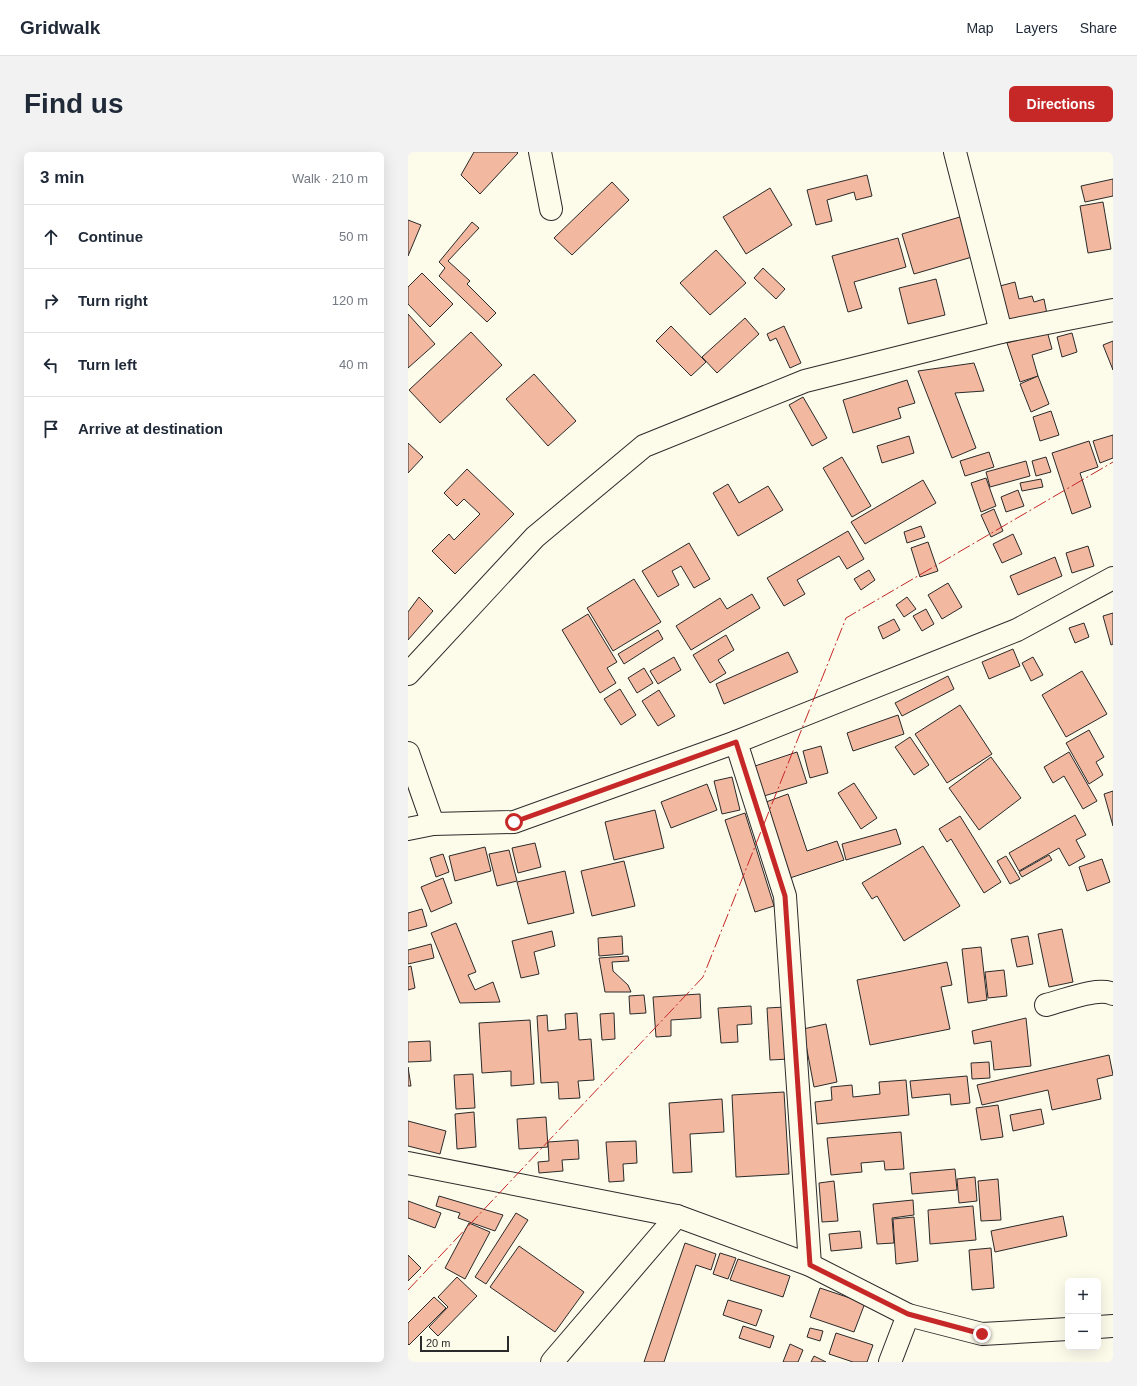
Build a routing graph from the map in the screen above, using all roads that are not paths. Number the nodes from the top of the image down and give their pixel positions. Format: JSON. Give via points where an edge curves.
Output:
{"nodes":[{"id":1,"x":540,"y":152,"type":"edge"},
{"id":2,"x":955,"y":152,"type":"edge"},
{"id":3,"x":551,"y":210,"type":"dead end"},
{"id":4,"x":1113,"y":310,"type":"edge"},
{"id":5,"x":1001,"y":332,"type":"junction"},
{"id":6,"x":1113,"y":578,"type":"edge"},
{"id":7,"x":408,"y":674,"type":"edge"},
{"id":8,"x":736,"y":742,"type":"junction"},
{"id":9,"x":408,"y":753,"type":"edge"},
{"id":10,"x":433,"y":824,"type":"junction"},
{"id":11,"x":408,"y":829,"type":"edge"},
{"id":12,"x":1113,"y":994,"type":"edge"},
{"id":13,"x":1046,"y":1005,"type":"dead end"},
{"id":14,"x":408,"y":1163,"type":"edge"},
{"id":15,"x":677,"y":1216,"type":"junction"},
{"id":16,"x":810,"y":1265,"type":"junction"},
{"id":17,"x":908,"y":1314,"type":"junction"},
{"id":18,"x":1113,"y":1326,"type":"edge"},
{"id":19,"x":1101,"y":1327,"type":"edge"},
{"id":20,"x":1065,"y":1329,"type":"edge"},
{"id":21,"x":552,"y":1362,"type":"edge"},
{"id":22,"x":890,"y":1362,"type":"edge"}],
"edges":[{"from":1,"to":3,"type":"street"},
{"from":2,"to":5,"type":"street"},
{"from":4,"to":5,"type":"street"},
{"from":5,"to":7,"type":"street","via":[[805,380],[644,446],[535,537]]},
{"from":6,"to":8,"type":"street","via":[[1017,630]]},
{"from":8,"to":10,"type":"street","via":[[514,822]]},
{"from":8,"to":16,"type":"street","via":[[785,896]]},
{"from":9,"to":10,"type":"street"},
{"from":10,"to":11,"type":"street"},
{"from":12,"to":13,"type":"street","via":[[1096,991]]},
{"from":14,"to":15,"type":"street"},
{"from":15,"to":16,"type":"street"},
{"from":15,"to":21,"type":"street"},
{"from":16,"to":17,"type":"street"},
{"from":17,"to":20,"type":"street","via":[[982,1334]]},
{"from":17,"to":22,"type":"street"},
{"from":18,"to":19,"type":"street"}]}
